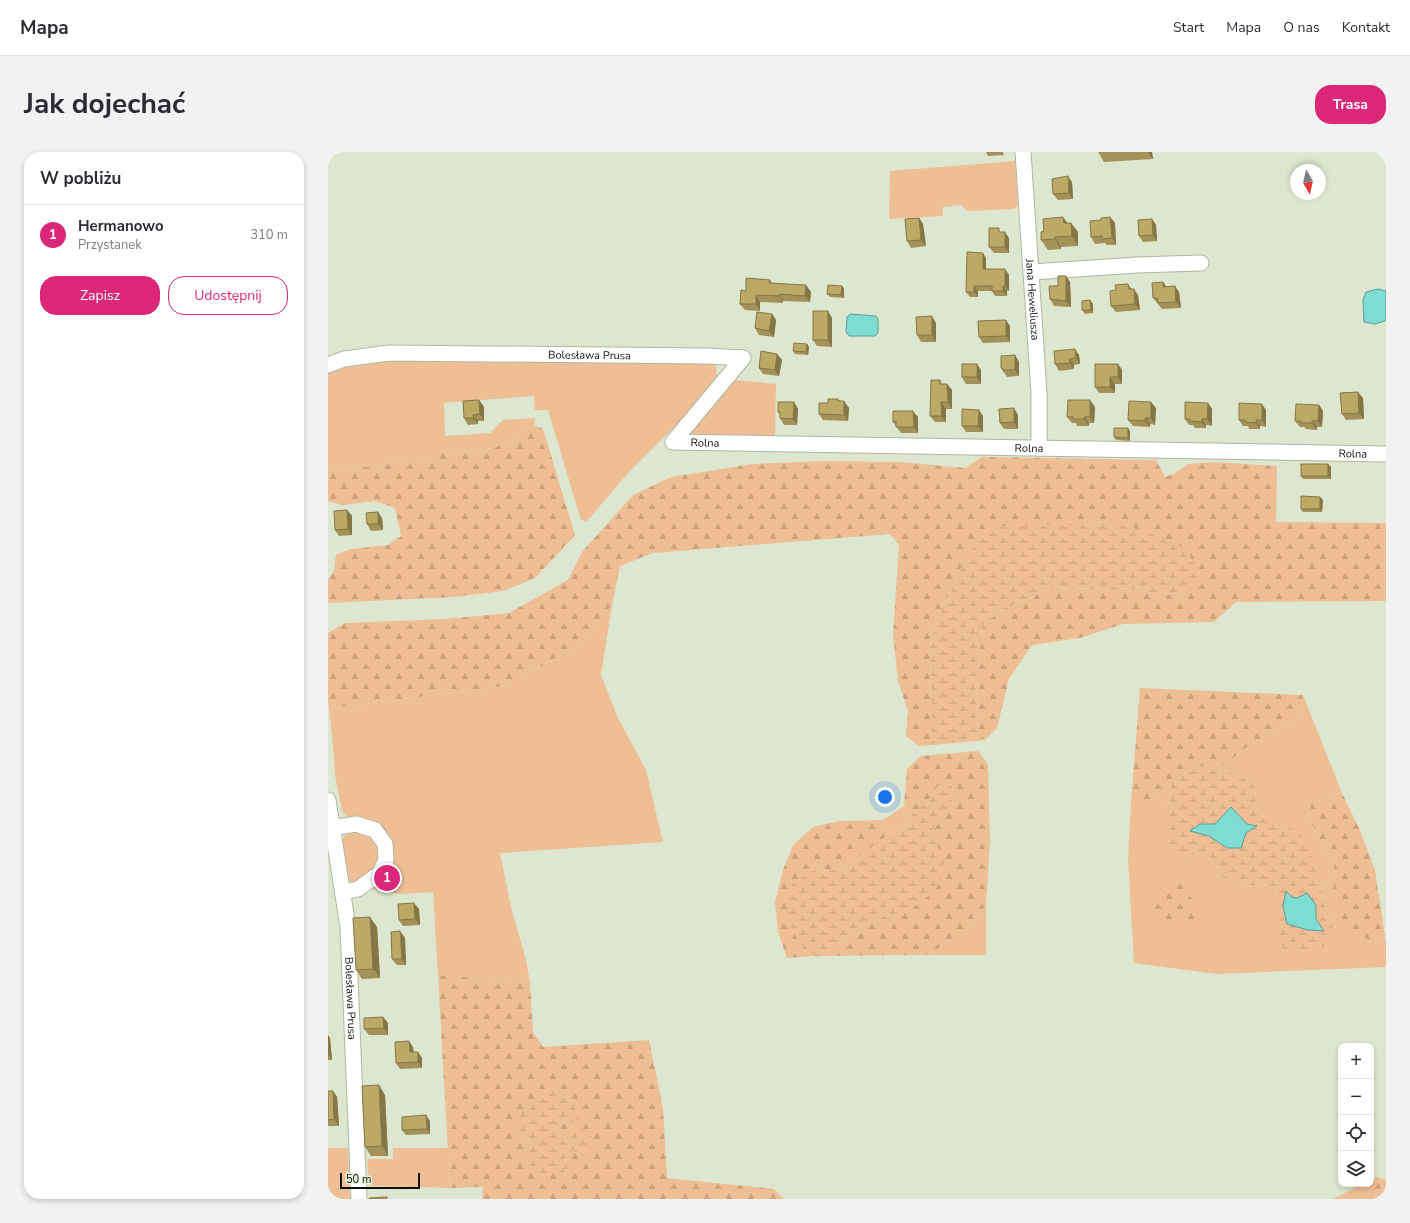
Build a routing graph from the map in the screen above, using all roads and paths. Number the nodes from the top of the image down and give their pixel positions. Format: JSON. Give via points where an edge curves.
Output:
{"nodes":[{"id":1,"x":1023,"y":152,"type":"edge"},
{"id":2,"x":1201,"y":263,"type":"dead end"},
{"id":3,"x":1032,"y":272,"type":"junction"},
{"id":4,"x":328,"y":365,"type":"edge"},
{"id":5,"x":672,"y":442,"type":"joint"},
{"id":6,"x":1039,"y":448,"type":"junction"},
{"id":7,"x":1386,"y":454,"type":"edge"},
{"id":8,"x":328,"y":800,"type":"edge"},
{"id":9,"x":332,"y":828,"type":"junction"},
{"id":10,"x":343,"y":892,"type":"junction"},
{"id":11,"x":359,"y":1199,"type":"edge"}],
"edges":[{"from":1,"to":3,"type":"street","name":"Jana Heweliusza"},
{"from":2,"to":3,"type":"street"},
{"from":3,"to":6,"type":"street","name":"Jana Heweliusza","via":[[1039,393]]},
{"from":4,"to":5,"type":"street","name":"Bolesława Prusa","via":[[344,358],[413,352],[743,358]]},
{"from":5,"to":6,"type":"street","name":"Rolna"},
{"from":6,"to":7,"type":"street","name":"Rolna"},
{"from":8,"to":9,"type":"street","name":"Bolesława Prusa"},
{"from":9,"to":10,"type":"street","name":"Bolesława Prusa"},
{"from":9,"to":10,"type":"street","via":[[356,824],[375,830],[385,844],[386,860],[380,873],[358,889]]},
{"from":10,"to":11,"type":"street","name":"Bolesława Prusa","via":[[348,927]]}]}
